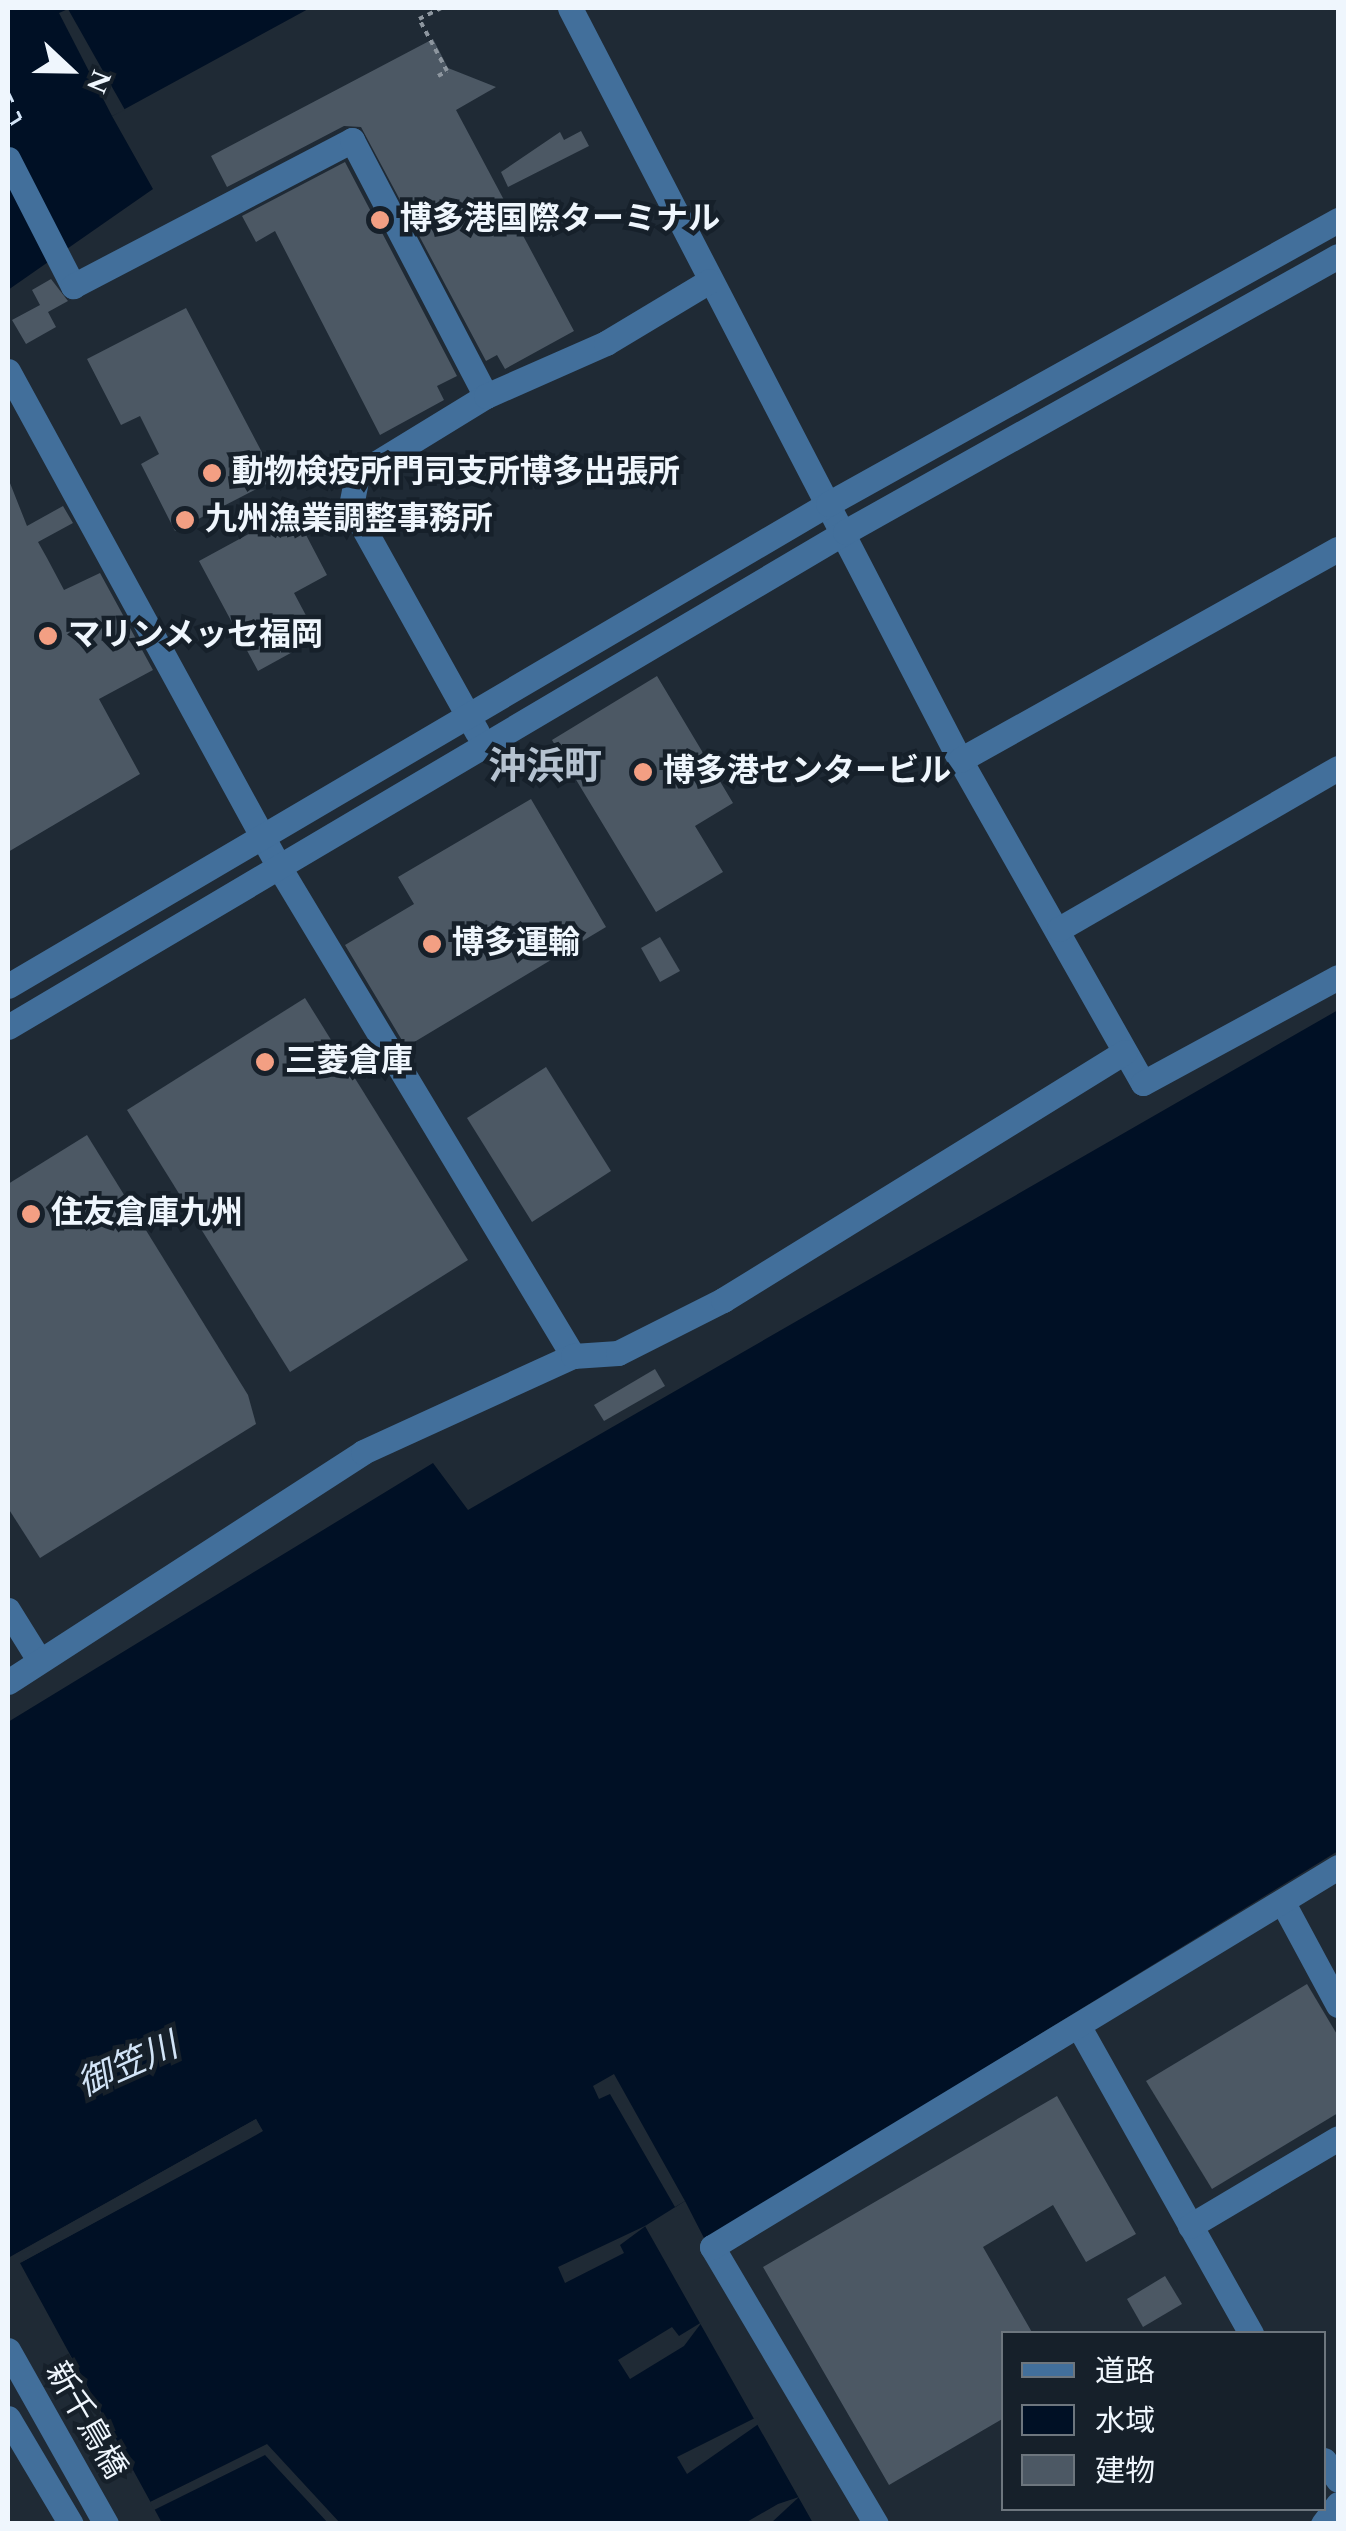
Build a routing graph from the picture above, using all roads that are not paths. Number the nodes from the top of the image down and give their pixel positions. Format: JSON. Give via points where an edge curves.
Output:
{"nodes":[{"id":1,"x":570,"y":8,"type":"edge"},
{"id":2,"x":8,"y":159,"type":"edge"},
{"id":3,"x":1338,"y":220,"type":"edge"},
{"id":4,"x":1338,"y":256,"type":"edge"},
{"id":5,"x":709,"y":280,"type":"junction"},
{"id":6,"x":8,"y":371,"type":"edge"},
{"id":7,"x":486,"y":396,"type":"junction"},
{"id":8,"x":828,"y":504,"type":"junction"},
{"id":9,"x":845,"y":532,"type":"junction"},
{"id":10,"x":1338,"y":549,"type":"edge"},
{"id":11,"x":470,"y":718,"type":"junction"},
{"id":12,"x":484,"y":746,"type":"junction"},
{"id":13,"x":960,"y":760,"type":"junction"},
{"id":14,"x":1338,"y":768,"type":"edge"},
{"id":15,"x":268,"y":834,"type":"junction"},
{"id":16,"x":278,"y":867,"type":"junction"},
{"id":17,"x":1059,"y":929,"type":"junction"},
{"id":18,"x":1338,"y":977,"type":"edge"},
{"id":19,"x":8,"y":986,"type":"edge"},
{"id":20,"x":8,"y":1027,"type":"edge"},
{"id":21,"x":1124,"y":1052,"type":"junction"},
{"id":22,"x":573,"y":1356,"type":"junction"},
{"id":23,"x":8,"y":1610,"type":"edge"},
{"id":24,"x":39,"y":1660,"type":"junction"},
{"id":25,"x":8,"y":1682,"type":"edge"},
{"id":26,"x":1338,"y":1867,"type":"edge"},
{"id":27,"x":1283,"y":1903,"type":"junction"},
{"id":28,"x":1338,"y":2005,"type":"edge"},
{"id":29,"x":1079,"y":2027,"type":"junction"},
{"id":30,"x":1338,"y":2138,"type":"edge"},
{"id":31,"x":1190,"y":2226,"type":"junction"},
{"id":32,"x":1249,"y":2331,"type":"edge"},
{"id":33,"x":8,"y":2350,"type":"edge"},
{"id":34,"x":8,"y":2418,"type":"edge"},
{"id":35,"x":1338,"y":2504,"type":"edge"},
{"id":36,"x":70,"y":2524,"type":"edge"},
{"id":37,"x":106,"y":2524,"type":"edge"},
{"id":38,"x":876,"y":2524,"type":"edge"},
{"id":39,"x":1323,"y":2524,"type":"edge"}],
"edges":[{"from":1,"to":5,"type":"street"},
{"from":2,"to":7,"type":"street","via":[[73,286],[352,140]]},
{"from":3,"to":8,"type":"street"},
{"from":4,"to":9,"type":"street"},
{"from":5,"to":7,"type":"street","via":[[606,343]]},
{"from":5,"to":8,"type":"street"},
{"from":6,"to":15,"type":"street"},
{"from":7,"to":11,"type":"street","via":[[357,475],[350,506]]},
{"from":8,"to":9,"type":"street"},
{"from":8,"to":11,"type":"street"},
{"from":9,"to":12,"type":"street"},
{"from":9,"to":13,"type":"street"},
{"from":10,"to":13,"type":"street"},
{"from":11,"to":12,"type":"street"},
{"from":11,"to":15,"type":"street"},
{"from":12,"to":16,"type":"street"},
{"from":13,"to":17,"type":"street"},
{"from":14,"to":17,"type":"street"},
{"from":15,"to":16,"type":"street"},
{"from":15,"to":19,"type":"street"},
{"from":16,"to":20,"type":"street"},
{"from":16,"to":22,"type":"street"},
{"from":17,"to":21,"type":"street"},
{"from":18,"to":21,"type":"street","via":[[1143,1083]]},
{"from":21,"to":22,"type":"street","via":[[723,1300],[618,1353]]},
{"from":22,"to":24,"type":"street","via":[[363,1452]]},
{"from":23,"to":24,"type":"street"},
{"from":24,"to":25,"type":"street"},
{"from":26,"to":27,"type":"street"},
{"from":27,"to":28,"type":"street"},
{"from":27,"to":29,"type":"street"},
{"from":29,"to":31,"type":"street"},
{"from":29,"to":38,"type":"street","via":[[712,2247]]},
{"from":30,"to":31,"type":"street"},
{"from":31,"to":32,"type":"street"},
{"from":33,"to":37,"type":"street","name":"新千鳥橋"},
{"from":34,"to":36,"type":"street","name":"新千鳥橋"},
{"from":35,"to":39,"type":"street"}]}
